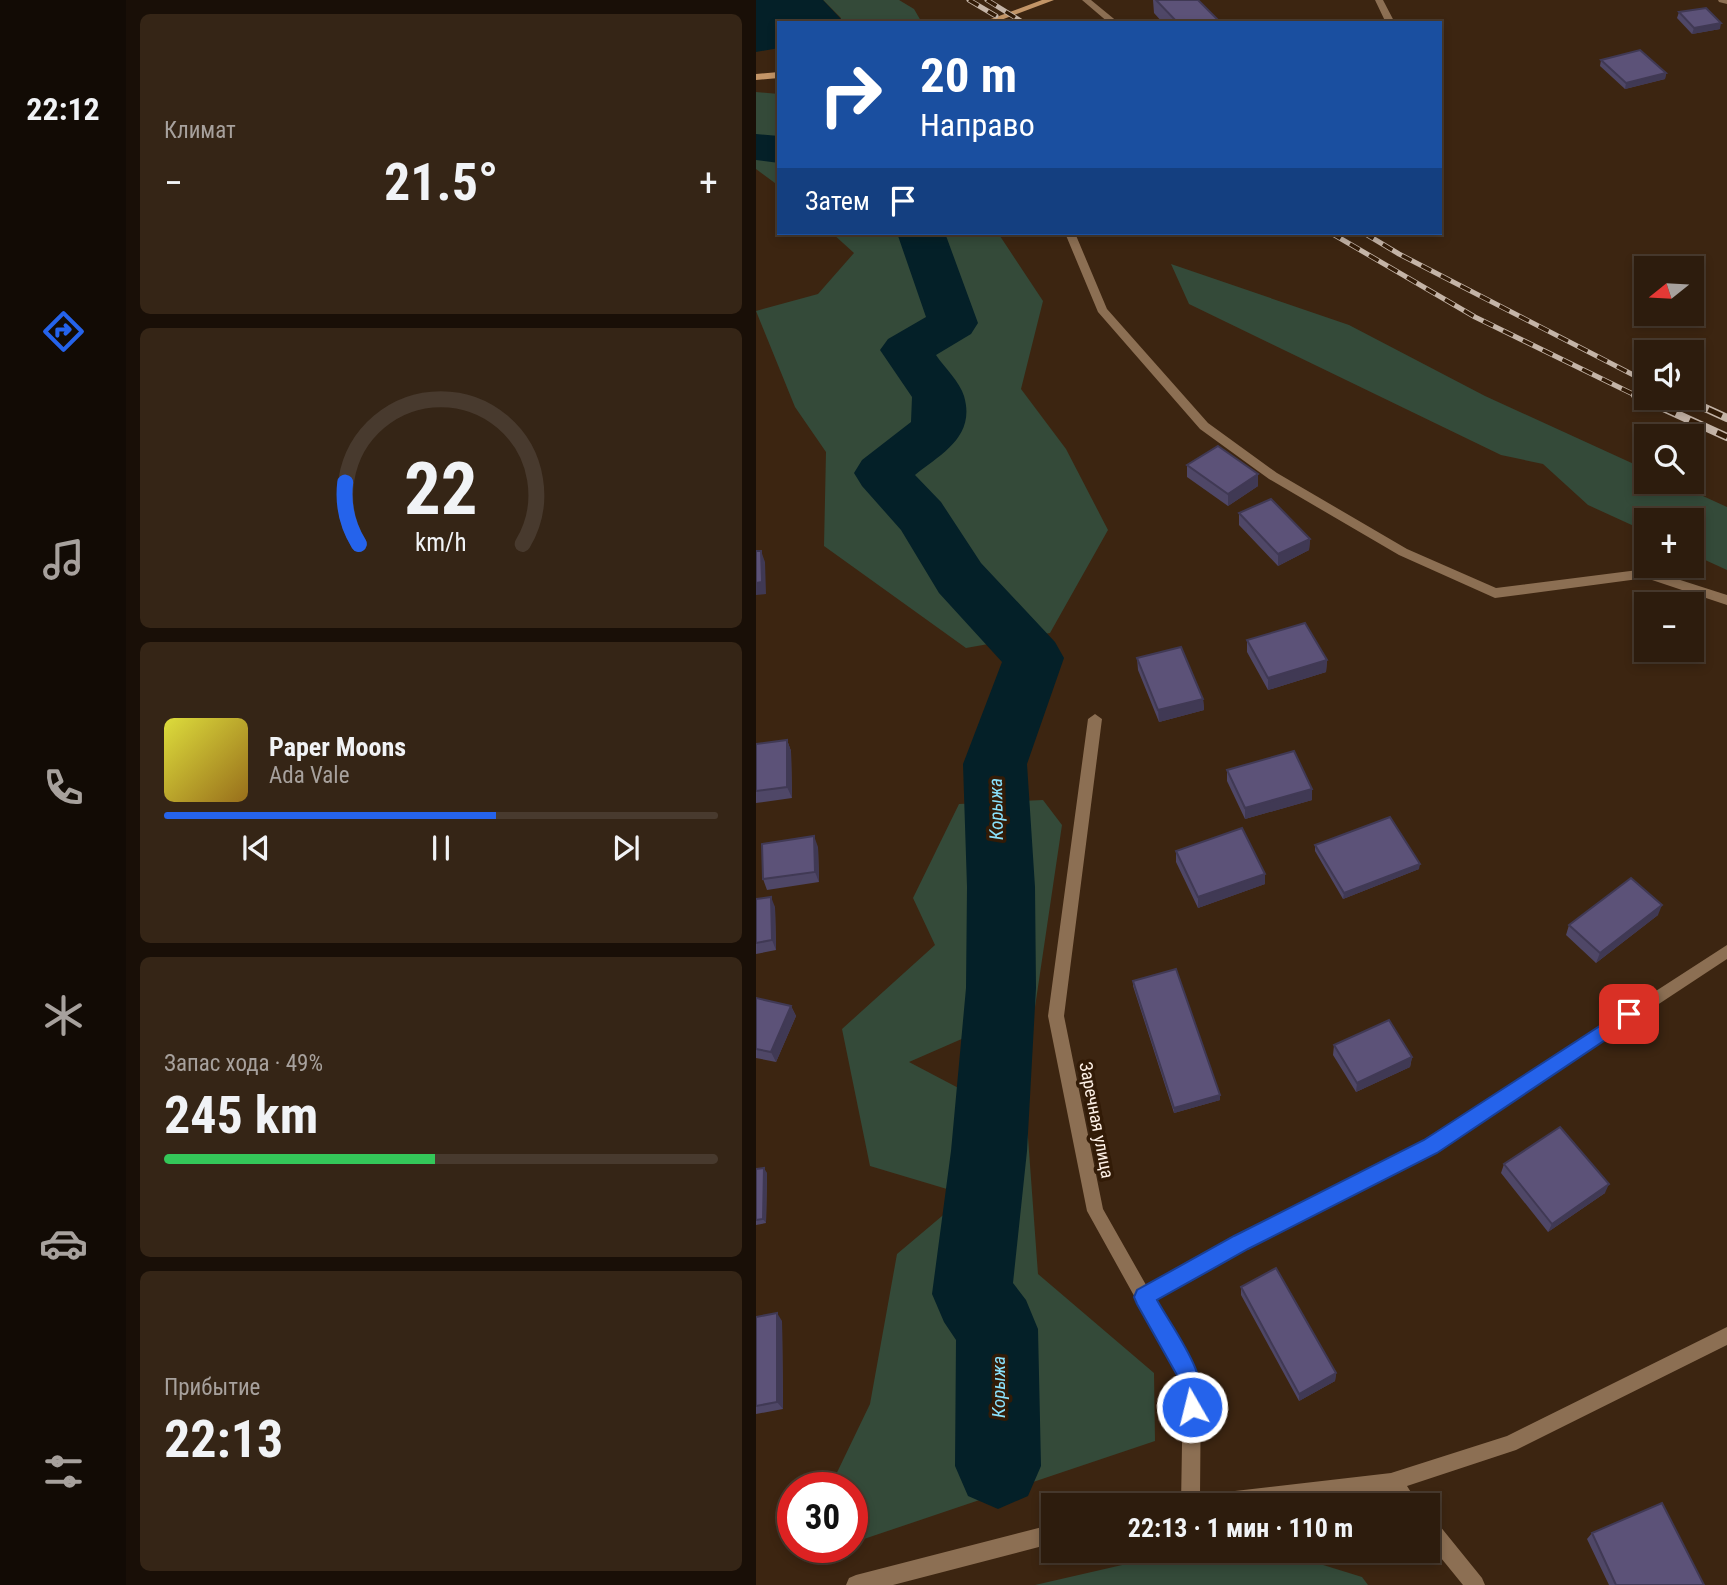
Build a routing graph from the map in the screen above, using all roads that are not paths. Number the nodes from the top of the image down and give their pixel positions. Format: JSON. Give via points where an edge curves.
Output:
{"nodes":[{"id":1,"x":1050,"y":0,"type":"edge"},
{"id":2,"x":1086,"y":0,"type":"edge"},
{"id":3,"x":1379,"y":0,"type":"edge"},
{"id":4,"x":990,"y":21,"type":"edge"},
{"id":5,"x":1112,"y":21,"type":"edge"},
{"id":6,"x":1390,"y":21,"type":"edge"},
{"id":7,"x":777,"y":75,"type":"edge"},
{"id":8,"x":756,"y":77,"type":"edge"},
{"id":9,"x":1071,"y":235,"type":"edge"},
{"id":10,"x":1727,"y":600,"type":"edge"},
{"id":11,"x":1095,"y":719,"type":"dead end"},
{"id":12,"x":1727,"y":951,"type":"edge"},
{"id":13,"x":1144,"y":1297,"type":"junction"},
{"id":14,"x":1727,"y":1336,"type":"edge"},
{"id":15,"x":1391,"y":1482,"type":"junction"},
{"id":16,"x":1192,"y":1493,"type":"edge"},
{"id":17,"x":1296,"y":1493,"type":"edge"},
{"id":18,"x":1400,"y":1493,"type":"edge"},
{"id":19,"x":1041,"y":1536,"type":"edge"},
{"id":20,"x":1440,"y":1542,"type":"edge"},
{"id":21,"x":856,"y":1585,"type":"edge"},
{"id":22,"x":1475,"y":1585,"type":"edge"}],
"edges":[{"from":1,"to":4,"type":"main road"},
{"from":2,"to":5,"type":"street"},
{"from":3,"to":6,"type":"street"},
{"from":7,"to":8,"type":"main road"},
{"from":9,"to":10,"type":"street","via":[[1102,310],[1204,426],[1273,476],[1403,552],[1495,593],[1646,573]]},
{"from":11,"to":13,"type":"street","name":"Заречная улица","via":[[1056,1016],[1095,1211]]},
{"from":12,"to":13,"type":"street","via":[[1430,1146]]},
{"from":13,"to":16,"type":"street","name":"Заречная улица","via":[[1192,1382]]},
{"from":14,"to":15,"type":"street","via":[[1510,1444]]},
{"from":15,"to":17,"type":"street"},
{"from":15,"to":18,"type":"street"},
{"from":19,"to":21,"type":"street"},
{"from":20,"to":22,"type":"street"}]}
